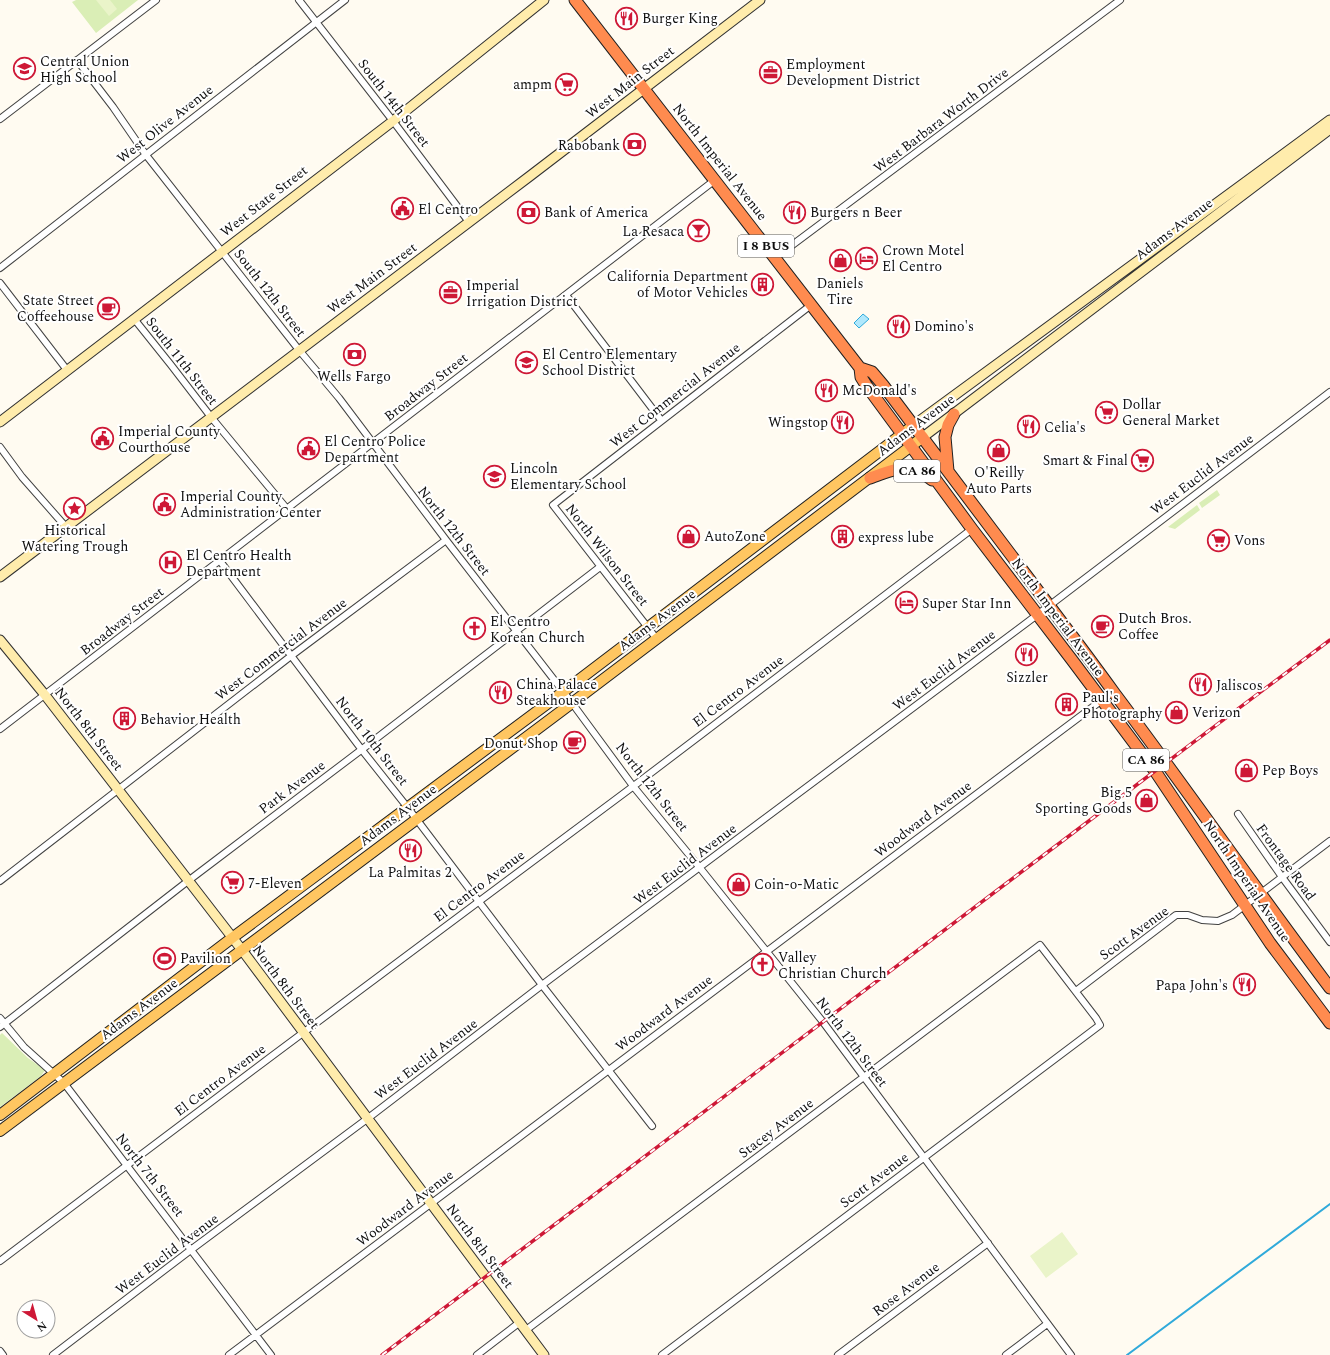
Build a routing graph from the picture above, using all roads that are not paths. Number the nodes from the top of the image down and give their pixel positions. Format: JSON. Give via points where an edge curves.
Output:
{"nodes":[{"id":1,"x":156,"y":0,"type":"edge"},
{"id":2,"x":299,"y":0,"type":"edge"},
{"id":3,"x":345,"y":0,"type":"edge"},
{"id":4,"x":544,"y":0,"type":"edge"},
{"id":5,"x":575,"y":0,"type":"edge"},
{"id":6,"x":760,"y":0,"type":"edge"},
{"id":7,"x":1120,"y":0,"type":"edge"},
{"id":8,"x":316,"y":23,"type":"junction"},
{"id":9,"x":77,"y":60,"type":"junction"},
{"id":10,"x":644,"y":89,"type":"junction"},
{"id":11,"x":0,"y":119,"type":"edge"},
{"id":12,"x":393,"y":120,"type":"junction"},
{"id":13,"x":1330,"y":120,"type":"edge"},
{"id":14,"x":1330,"y":129,"type":"edge"},
{"id":15,"x":146,"y":155,"type":"junction"},
{"id":16,"x":1259,"y":177,"type":"junction"},
{"id":17,"x":715,"y":180,"type":"junction"},
{"id":18,"x":469,"y":222,"type":"junction"},
{"id":19,"x":222,"y":251,"type":"junction"},
{"id":20,"x":775,"y":258,"type":"junction"},
{"id":21,"x":0,"y":268,"type":"edge"},
{"id":22,"x":0,"y":283,"type":"edge"},
{"id":23,"x":566,"y":295,"type":"junction"},
{"id":24,"x":811,"y":305,"type":"junction"},
{"id":25,"x":1076,"y":307,"type":"junction"},
{"id":26,"x":1064,"y":315,"type":"junction"},
{"id":27,"x":1082,"y":316,"type":"junction"},
{"id":28,"x":135,"y":320,"type":"junction"},
{"id":29,"x":299,"y":350,"type":"junction"},
{"id":30,"x":1021,"y":364,"type":"junction"},
{"id":31,"x":860,"y":368,"type":"junction"},
{"id":32,"x":67,"y":370,"type":"junction"},
{"id":33,"x":1330,"y":392,"type":"edge"},
{"id":34,"x":954,"y":414,"type":"junction"},
{"id":35,"x":211,"y":417,"type":"junction"},
{"id":36,"x":661,"y":420,"type":"junction"},
{"id":37,"x":0,"y":422,"type":"edge"},
{"id":38,"x":914,"y":425,"type":"junction"},
{"id":39,"x":902,"y":434,"type":"junction"},
{"id":40,"x":923,"y":437,"type":"junction"},
{"id":41,"x":373,"y":444,"type":"junction"},
{"id":42,"x":912,"y":446,"type":"junction"},
{"id":43,"x":0,"y":448,"type":"edge"},
{"id":44,"x":948,"y":471,"type":"junction"},
{"id":45,"x":870,"y":478,"type":"junction"},
{"id":46,"x":954,"y":504,"type":"junction"},
{"id":47,"x":553,"y":505,"type":"joint"},
{"id":48,"x":287,"y":509,"type":"junction"},
{"id":49,"x":66,"y":527,"type":"junction"},
{"id":50,"x":972,"y":529,"type":"junction"},
{"id":51,"x":446,"y":540,"type":"junction"},
{"id":52,"x":220,"y":561,"type":"junction"},
{"id":53,"x":600,"y":567,"type":"junction"},
{"id":54,"x":0,"y":577,"type":"edge"},
{"id":55,"x":1049,"y":606,"type":"junction"},
{"id":56,"x":1037,"y":615,"type":"junction"},
{"id":57,"x":648,"y":627,"type":"junction"},
{"id":58,"x":516,"y":631,"type":"junction"},
{"id":59,"x":656,"y":638,"type":"junction"},
{"id":60,"x":0,"y":640,"type":"edge"},
{"id":61,"x":291,"y":656,"type":"junction"},
{"id":62,"x":1114,"y":691,"type":"junction"},
{"id":63,"x":563,"y":692,"type":"junction"},
{"id":64,"x":45,"y":695,"type":"junction"},
{"id":65,"x":1102,"y":700,"type":"junction"},
{"id":66,"x":572,"y":703,"type":"junction"},
{"id":67,"x":0,"y":729,"type":"edge"},
{"id":68,"x":362,"y":750,"type":"junction"},
{"id":69,"x":633,"y":786,"type":"junction"},
{"id":70,"x":118,"y":790,"type":"junction"},
{"id":71,"x":408,"y":808,"type":"junction"},
{"id":72,"x":1238,"y":814,"type":"dead end"},
{"id":73,"x":416,"y":819,"type":"junction"},
{"id":74,"x":1330,"y":841,"type":"edge"},
{"id":75,"x":700,"y":868,"type":"junction"},
{"id":76,"x":1282,"y":878,"type":"junction"},
{"id":77,"x":0,"y":881,"type":"edge"},
{"id":78,"x":188,"y":881,"type":"junction"},
{"id":79,"x":1260,"y":894,"type":"junction"},
{"id":80,"x":479,"y":901,"type":"junction"},
{"id":81,"x":1245,"y":905,"type":"junction"},
{"id":82,"x":232,"y":938,"type":"junction"},
{"id":83,"x":1330,"y":942,"type":"edge"},
{"id":84,"x":242,"y":950,"type":"junction"},
{"id":85,"x":767,"y":952,"type":"junction"},
{"id":86,"x":542,"y":985,"type":"junction"},
{"id":87,"x":1330,"y":988,"type":"edge"},
{"id":88,"x":1076,"y":991,"type":"junction"},
{"id":89,"x":0,"y":1018,"type":"edge"},
{"id":90,"x":1330,"y":1023,"type":"edge"},
{"id":91,"x":2,"y":1026,"type":"edge"},
{"id":92,"x":304,"y":1033,"type":"junction"},
{"id":93,"x":609,"y":1069,"type":"junction"},
{"id":94,"x":54,"y":1073,"type":"junction"},
{"id":95,"x":864,"y":1076,"type":"junction"},
{"id":96,"x":64,"y":1082,"type":"junction"},
{"id":97,"x":0,"y":1114,"type":"edge"},
{"id":98,"x":368,"y":1119,"type":"junction"},
{"id":99,"x":652,"y":1126,"type":"dead end"},
{"id":100,"x":0,"y":1131,"type":"edge"},
{"id":101,"x":924,"y":1158,"type":"junction"},
{"id":102,"x":127,"y":1164,"type":"junction"},
{"id":103,"x":431,"y":1204,"type":"junction"},
{"id":104,"x":988,"y":1243,"type":"junction"},
{"id":105,"x":192,"y":1249,"type":"junction"},
{"id":106,"x":0,"y":1261,"type":"edge"},
{"id":107,"x":520,"y":1322,"type":"junction"},
{"id":108,"x":1047,"y":1324,"type":"junction"},
{"id":109,"x":526,"y":1330,"type":"junction"},
{"id":110,"x":255,"y":1335,"type":"junction"},
{"id":111,"x":0,"y":1351,"type":"edge"},
{"id":112,"x":3,"y":1355,"type":"edge"},
{"id":113,"x":54,"y":1355,"type":"edge"},
{"id":114,"x":229,"y":1355,"type":"edge"},
{"id":115,"x":271,"y":1355,"type":"edge"},
{"id":116,"x":477,"y":1355,"type":"edge"},
{"id":117,"x":544,"y":1355,"type":"edge"},
{"id":118,"x":662,"y":1355,"type":"edge"},
{"id":119,"x":838,"y":1355,"type":"edge"},
{"id":120,"x":1006,"y":1355,"type":"edge"},
{"id":121,"x":1071,"y":1355,"type":"edge"}],
"edges":[{"from":1,"to":9,"type":"street"},
{"from":2,"to":8,"type":"street","name":"South 14th Street"},
{"from":3,"to":8,"type":"street","name":"West Olive Avenue"},
{"from":4,"to":12,"type":"street","name":"West State Street"},
{"from":5,"to":10,"type":"highway","number":"I 8 BUS"},
{"from":6,"to":10,"type":"street","name":"West Main Street"},
{"from":7,"to":20,"type":"street","name":"West Barbara Worth Drive"},
{"from":8,"to":12,"type":"street","name":"South 14th Street"},
{"from":8,"to":15,"type":"street","name":"West Olive Avenue"},
{"from":9,"to":11,"type":"street"},
{"from":9,"to":15,"type":"street","name":"South 12th Street"},
{"from":10,"to":17,"type":"highway","name":"North Imperial Avenue","number":"I 8 BUS"},
{"from":10,"to":18,"type":"street","name":"West Main Street"},
{"from":12,"to":18,"type":"street","name":"South 14th Street"},
{"from":12,"to":19,"type":"street","name":"West State Street"},
{"from":13,"to":16,"type":"street","name":"Adams Avenue"},
{"from":14,"to":16,"type":"street","name":"Adams Avenue"},
{"from":15,"to":19,"type":"street","name":"South 12th Street"},
{"from":15,"to":21,"type":"street","name":"West Olive Avenue"},
{"from":16,"to":25,"type":"street","name":"Adams Avenue"},
{"from":16,"to":27,"type":"street","name":"Adams Avenue"},
{"from":17,"to":20,"type":"highway","name":"North Imperial Avenue","number":"I 8 BUS"},
{"from":17,"to":23,"type":"street","name":"Broadway Street"},
{"from":18,"to":29,"type":"street","name":"West Main Street"},
{"from":19,"to":28,"type":"street","name":"West State Street"},
{"from":19,"to":29,"type":"street","name":"South 12th Street"},
{"from":20,"to":24,"type":"highway","name":"North Imperial Avenue","number":"I 8 BUS"},
{"from":22,"to":32,"type":"street"},
{"from":23,"to":36,"type":"street"},
{"from":23,"to":41,"type":"street","name":"Broadway Street"},
{"from":24,"to":31,"type":"highway","name":"North Imperial Avenue","number":"I 8 BUS"},
{"from":24,"to":36,"type":"street","name":"West Commercial Avenue"},
{"from":25,"to":26,"type":"street","name":"Adams Avenue"},
{"from":25,"to":27,"type":"street"},
{"from":26,"to":30,"type":"street","via":[[1062,322],[1055,329],[1024,354]]},
{"from":26,"to":38,"type":"street","name":"Adams Avenue"},
{"from":27,"to":30,"type":"street","name":"Adams Avenue"},
{"from":28,"to":32,"type":"street","name":"West State Street"},
{"from":28,"to":35,"type":"street","name":"South 11th Street"},
{"from":29,"to":35,"type":"street","name":"West Main Street"},
{"from":29,"to":41,"type":"street","name":"North 12th Street"},
{"from":30,"to":34,"type":"street","name":"Adams Avenue"},
{"from":31,"to":38,"type":"highway","name":"North Imperial Avenue","number":"I 8 BUS","via":[[872,372]]},
{"from":31,"to":39,"type":"highway","name":"North Imperial Avenue","number":"I 8 BUS","via":[[861,377]]},
{"from":32,"to":37,"type":"street","name":"West State Street"},
{"from":33,"to":55,"type":"street","name":"West Euclid Avenue"},
{"from":34,"to":40,"type":"street","name":"Adams Avenue"},
{"from":34,"to":44,"type":"highway","via":[[945,437]]},
{"from":35,"to":48,"type":"street","name":"South 11th Street"},
{"from":35,"to":49,"type":"street","name":"West Main Street"},
{"from":36,"to":47,"type":"street","name":"West Commercial Avenue"},
{"from":38,"to":39,"type":"main road","name":"Adams Avenue"},
{"from":38,"to":40,"type":"highway","name":"North Imperial Avenue","number":"I 8 BUS"},
{"from":39,"to":42,"type":"highway","name":"North Imperial Avenue"},
{"from":39,"to":57,"type":"main road","name":"Adams Avenue"},
{"from":40,"to":42,"type":"main road","name":"Adams Avenue"},
{"from":40,"to":44,"type":"highway","name":"North Imperial Avenue","number":"CA 86"},
{"from":41,"to":48,"type":"street","name":"Broadway Street"},
{"from":41,"to":51,"type":"street","name":"North 12th Street"},
{"from":42,"to":45,"type":"main road","name":"Adams Avenue"},
{"from":42,"to":46,"type":"highway","name":"North Imperial Avenue"},
{"from":43,"to":49,"type":"street"},
{"from":44,"to":55,"type":"highway","name":"North Imperial Avenue","number":"CA 86"},
{"from":45,"to":46,"type":"highway","number":"CA 86","via":[[884,471],[915,469],[926,474]]},
{"from":45,"to":59,"type":"main road","name":"Adams Avenue"},
{"from":46,"to":50,"type":"highway","name":"North Imperial Avenue","number":"CA 86"},
{"from":47,"to":53,"type":"street","name":"North Wilson Street"},
{"from":48,"to":52,"type":"street","name":"Broadway Street"},
{"from":49,"to":54,"type":"street","name":"West Main Street"},
{"from":50,"to":56,"type":"highway","name":"North Imperial Avenue","number":"CA 86"},
{"from":50,"to":69,"type":"street","name":"El Centro Avenue"},
{"from":51,"to":58,"type":"street","name":"North 12th Street"},
{"from":51,"to":61,"type":"street","name":"West Commercial Avenue"},
{"from":52,"to":61,"type":"street","name":"North 10th Street"},
{"from":52,"to":64,"type":"street","name":"Broadway Street"},
{"from":53,"to":57,"type":"street","name":"North Wilson Street"},
{"from":53,"to":58,"type":"street","name":"Park Avenue"},
{"from":55,"to":56,"type":"street","name":"West Euclid Avenue"},
{"from":55,"to":62,"type":"highway","name":"North Imperial Avenue","number":"CA 86"},
{"from":56,"to":65,"type":"highway","name":"North Imperial Avenue","number":"CA 86"},
{"from":56,"to":75,"type":"street","name":"West Euclid Avenue"},
{"from":57,"to":59,"type":"street","name":"North Wilson Street"},
{"from":57,"to":63,"type":"main road","name":"Adams Avenue"},
{"from":58,"to":63,"type":"street","name":"North 12th Street"},
{"from":58,"to":68,"type":"street","name":"Park Avenue"},
{"from":59,"to":66,"type":"main road","name":"Adams Avenue"},
{"from":60,"to":64,"type":"street","name":"North 8th Street"},
{"from":61,"to":68,"type":"street","name":"North 10th Street"},
{"from":61,"to":70,"type":"street","name":"West Commercial Avenue"},
{"from":62,"to":65,"type":"street","name":"Woodward Avenue"},
{"from":62,"to":79,"type":"highway","name":"North Imperial Avenue","number":"CA 86"},
{"from":63,"to":66,"type":"street","name":"North 12th Street"},
{"from":63,"to":71,"type":"main road","name":"Adams Avenue"},
{"from":64,"to":67,"type":"street","name":"Broadway Street"},
{"from":64,"to":70,"type":"street","name":"North 8th Street"},
{"from":65,"to":81,"type":"highway","name":"North Imperial Avenue","number":"CA 86","via":[[1154,771]]},
{"from":65,"to":85,"type":"street","name":"Woodward Avenue"},
{"from":66,"to":69,"type":"street","name":"North 12th Street"},
{"from":66,"to":73,"type":"main road","name":"Adams Avenue"},
{"from":68,"to":71,"type":"street","name":"North 10th Street"},
{"from":68,"to":78,"type":"street","name":"Park Avenue"},
{"from":69,"to":75,"type":"street","name":"North 12th Street"},
{"from":69,"to":80,"type":"street","name":"El Centro Avenue"},
{"from":70,"to":77,"type":"street","name":"West Commercial Avenue"},
{"from":70,"to":78,"type":"street","name":"North 8th Street"},
{"from":71,"to":73,"type":"street","name":"North 10th Street"},
{"from":71,"to":82,"type":"main road","name":"Adams Avenue"},
{"from":72,"to":76,"type":"street","name":"Frontage Road"},
{"from":73,"to":80,"type":"street","name":"North 10th Street"},
{"from":73,"to":84,"type":"main road","name":"Adams Avenue"},
{"from":74,"to":76,"type":"street","name":"Scott Avenue"},
{"from":75,"to":85,"type":"street","name":"North 12th Street"},
{"from":75,"to":86,"type":"street","name":"West Euclid Avenue"},
{"from":76,"to":79,"type":"street","name":"Scott Avenue"},
{"from":76,"to":83,"type":"street","name":"Frontage Road"},
{"from":78,"to":82,"type":"street","name":"North 8th Street"},
{"from":78,"to":91,"type":"street","name":"Park Avenue"},
{"from":79,"to":81,"type":"street","name":"Scott Avenue"},
{"from":79,"to":87,"type":"highway","name":"North Imperial Avenue","number":"CA 86"},
{"from":80,"to":86,"type":"street","name":"North 10th Street"},
{"from":80,"to":92,"type":"street","name":"El Centro Avenue"},
{"from":81,"to":88,"type":"street","name":"Scott Avenue","via":[[1218,921],[1176,915]]},
{"from":81,"to":90,"type":"highway","name":"North Imperial Avenue","number":"CA 86"},
{"from":82,"to":84,"type":"street","name":"North 8th Street"},
{"from":82,"to":94,"type":"main road","name":"Adams Avenue"},
{"from":84,"to":92,"type":"street","name":"North 8th Street"},
{"from":84,"to":96,"type":"main road","name":"Adams Avenue"},
{"from":85,"to":93,"type":"street","name":"Woodward Avenue"},
{"from":85,"to":95,"type":"street","name":"North 12th Street"},
{"from":86,"to":93,"type":"street","name":"North 10th Street"},
{"from":86,"to":98,"type":"street","name":"West Euclid Avenue"},
{"from":88,"to":95,"type":"street","name":"Stacey Avenue","via":[[1040,945]]},
{"from":88,"to":101,"type":"street","name":"Scott Avenue","via":[[1100,1025]]},
{"from":89,"to":91,"type":"street","name":"North 7th Street"},
{"from":91,"to":94,"type":"street","name":"North 7th Street"},
{"from":92,"to":98,"type":"street","name":"North 8th Street"},
{"from":92,"to":102,"type":"street","name":"El Centro Avenue"},
{"from":93,"to":99,"type":"street","name":"North 10th Street"},
{"from":93,"to":103,"type":"street","name":"Woodward Avenue"},
{"from":94,"to":96,"type":"street","name":"North 7th Street"},
{"from":94,"to":97,"type":"main road","name":"Adams Avenue"},
{"from":95,"to":101,"type":"street","name":"North 12th Street"},
{"from":95,"to":109,"type":"street","name":"Stacey Avenue"},
{"from":96,"to":100,"type":"main road","name":"Adams Avenue"},
{"from":96,"to":102,"type":"street","name":"North 7th Street"},
{"from":98,"to":103,"type":"street","name":"North 8th Street"},
{"from":98,"to":105,"type":"street","name":"West Euclid Avenue"},
{"from":101,"to":104,"type":"street","name":"North 12th Street"},
{"from":101,"to":118,"type":"street","name":"Scott Avenue"},
{"from":102,"to":105,"type":"street","name":"North 7th Street"},
{"from":102,"to":106,"type":"street","name":"El Centro Avenue"},
{"from":103,"to":107,"type":"street","name":"North 8th Street"},
{"from":103,"to":110,"type":"street","name":"Woodward Avenue"},
{"from":104,"to":108,"type":"street","name":"North 12th Street"},
{"from":104,"to":119,"type":"street","name":"Rose Avenue"},
{"from":105,"to":110,"type":"street","name":"North 7th Street"},
{"from":105,"to":113,"type":"street","name":"West Euclid Avenue"},
{"from":107,"to":109,"type":"street","name":"North 8th Street"},
{"from":107,"to":116,"type":"street"},
{"from":108,"to":120,"type":"street"},
{"from":108,"to":121,"type":"street","name":"North 12th Street"},
{"from":109,"to":117,"type":"street","name":"North 8th Street"},
{"from":110,"to":114,"type":"street","name":"Woodward Avenue"},
{"from":110,"to":115,"type":"street","name":"North 7th Street"},
{"from":111,"to":112,"type":"street"}]}
